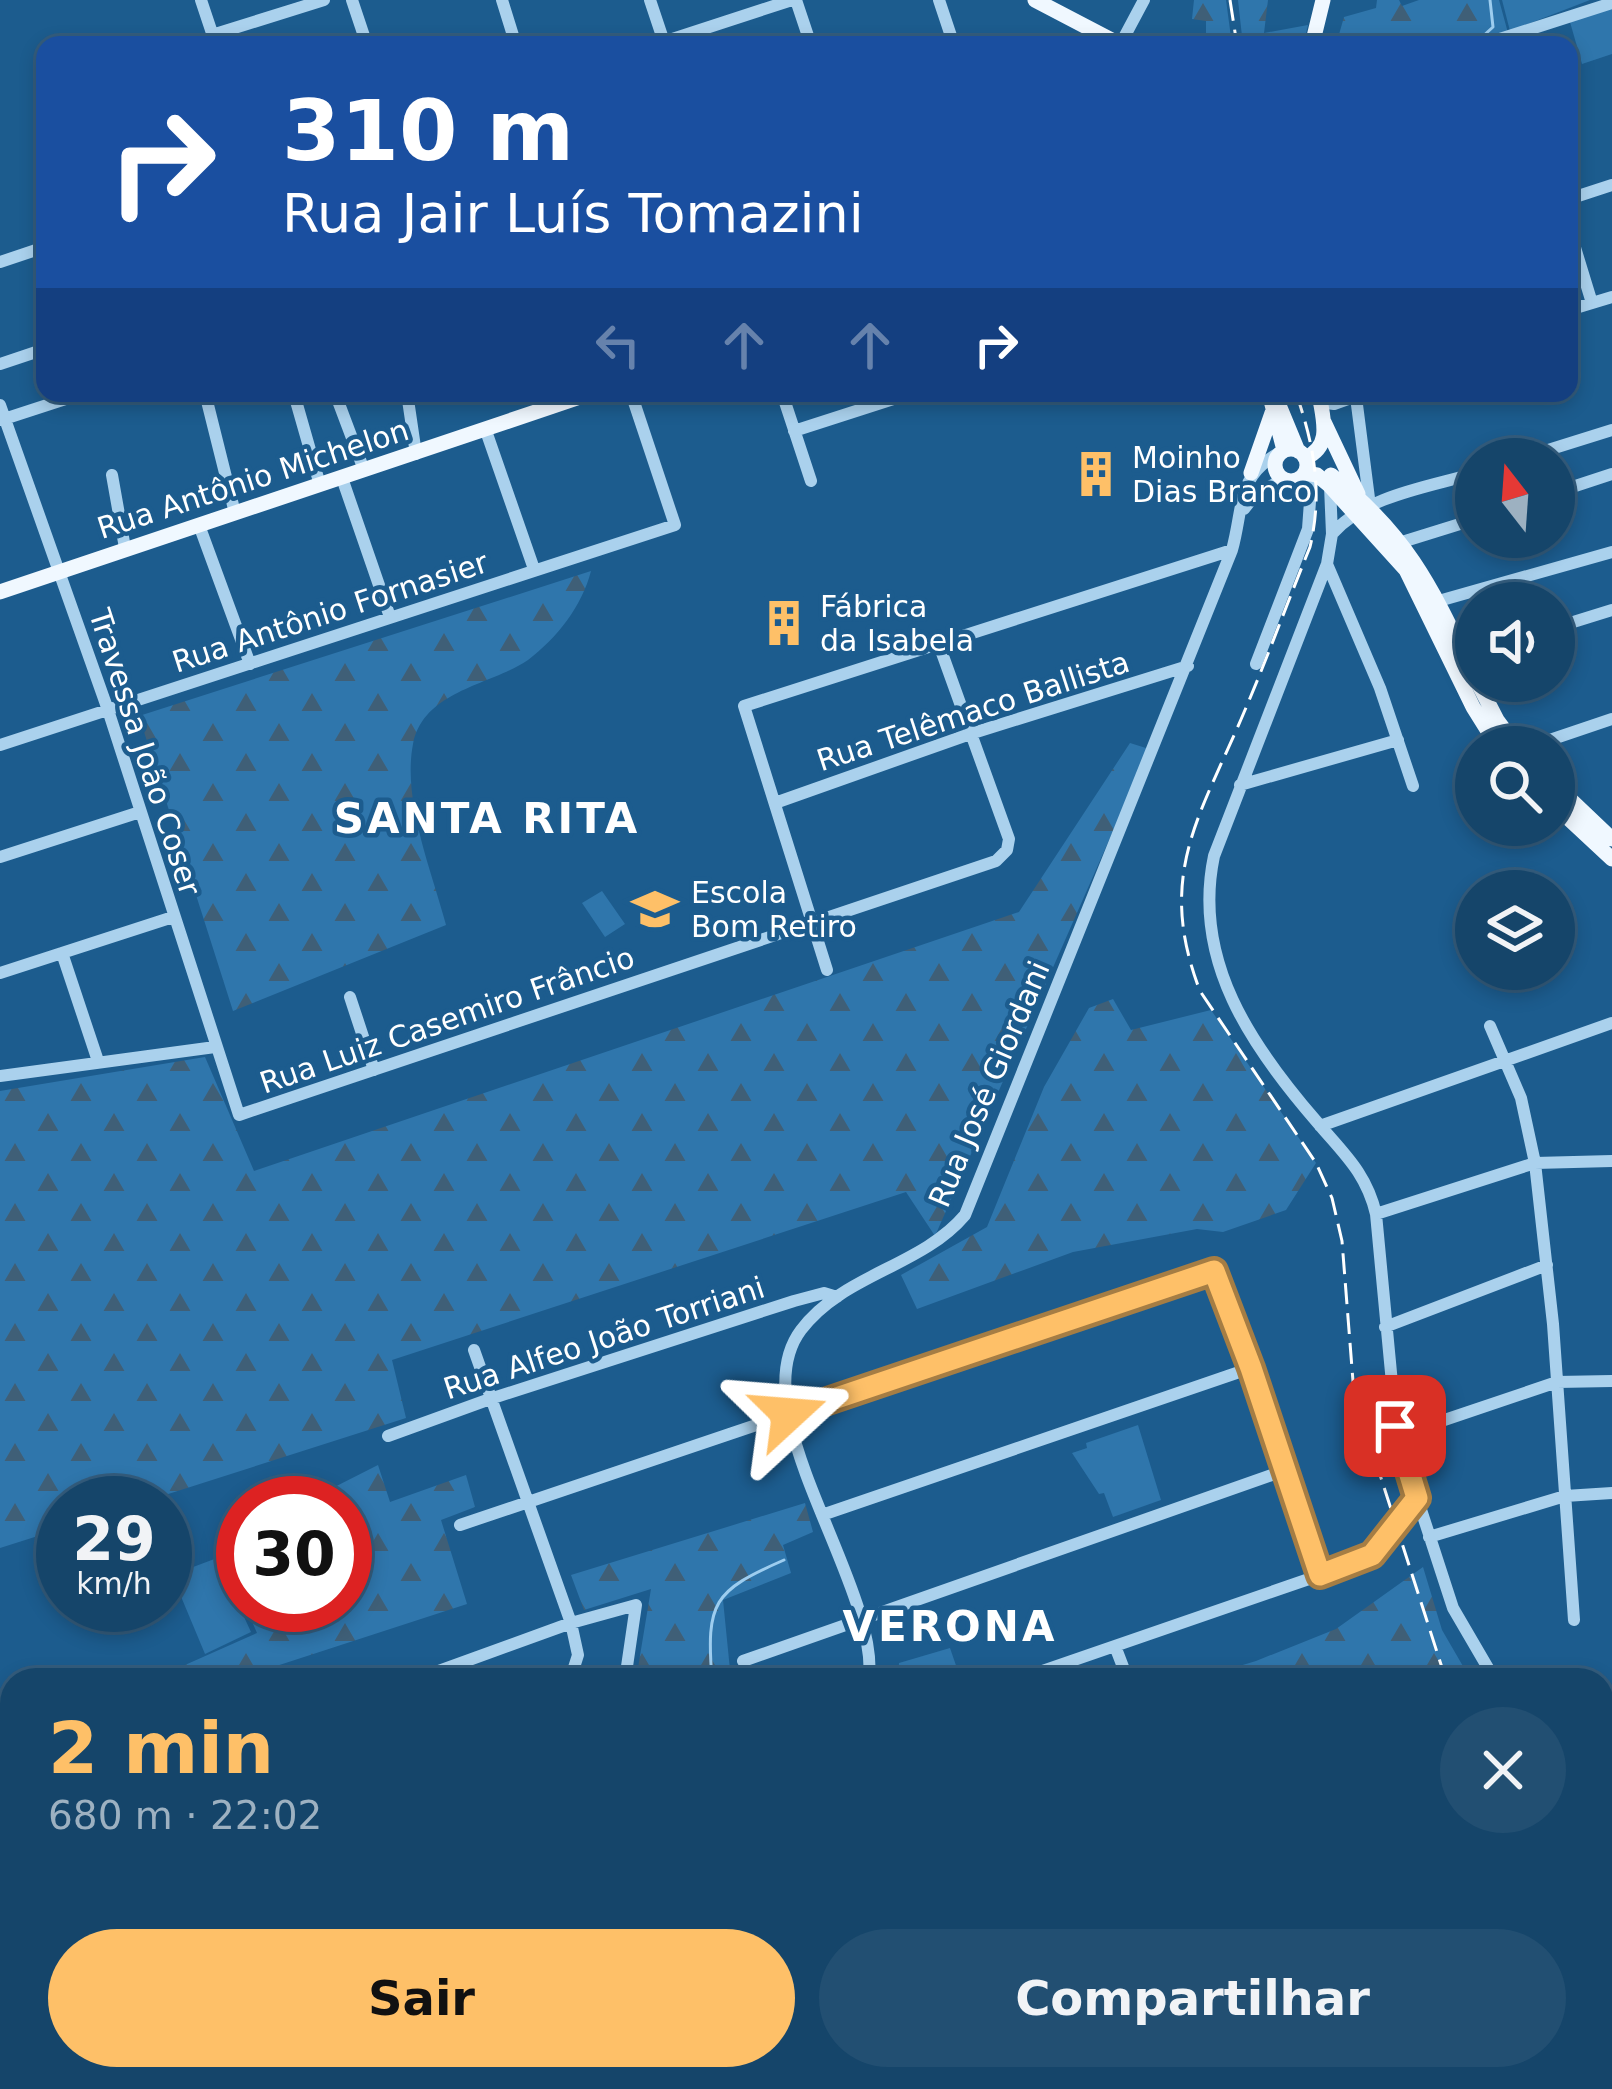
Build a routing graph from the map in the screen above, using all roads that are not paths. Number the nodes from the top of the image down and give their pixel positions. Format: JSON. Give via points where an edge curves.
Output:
{"nodes":[{"id":1,"x":201,"y":0,"type":"edge"},
{"id":2,"x":324,"y":0,"type":"edge"},
{"id":3,"x":352,"y":0,"type":"edge"},
{"id":4,"x":502,"y":0,"type":"edge"},
{"id":5,"x":650,"y":0,"type":"edge"},
{"id":6,"x":794,"y":0,"type":"edge"},
{"id":7,"x":939,"y":0,"type":"edge"},
{"id":8,"x":1035,"y":0,"type":"edge"},
{"id":9,"x":1144,"y":0,"type":"edge"},
{"id":10,"x":1323,"y":0,"type":"edge"},
{"id":11,"x":1612,"y":3,"type":"edge"},
{"id":12,"x":213,"y":36,"type":"edge"},
{"id":13,"x":225,"y":36,"type":"edge"},
{"id":14,"x":364,"y":36,"type":"edge"},
{"id":15,"x":513,"y":36,"type":"edge"},
{"id":16,"x":659,"y":36,"type":"edge"},
{"id":17,"x":685,"y":36,"type":"edge"},
{"id":18,"x":808,"y":36,"type":"edge"},
{"id":19,"x":951,"y":36,"type":"edge"},
{"id":20,"x":1104,"y":36,"type":"edge"},
{"id":21,"x":1126,"y":36,"type":"edge"},
{"id":22,"x":1314,"y":36,"type":"edge"},
{"id":23,"x":1508,"y":36,"type":"edge"},
{"id":24,"x":1612,"y":185,"type":"edge"},
{"id":25,"x":1578,"y":197,"type":"edge"},
{"id":26,"x":36,"y":250,"type":"edge"},
{"id":27,"x":1578,"y":257,"type":"edge"},
{"id":28,"x":0,"y":262,"type":"edge"},
{"id":29,"x":1612,"y":297,"type":"edge"},
{"id":30,"x":1592,"y":303,"type":"junction"},
{"id":31,"x":1578,"y":307,"type":"edge"},
{"id":32,"x":36,"y":353,"type":"edge"},
{"id":33,"x":0,"y":364,"type":"edge"},
{"id":34,"x":50,"y":402,"type":"edge"},
{"id":35,"x":207,"y":402,"type":"edge"},
{"id":36,"x":296,"y":402,"type":"edge"},
{"id":37,"x":338,"y":402,"type":"edge"},
{"id":38,"x":408,"y":402,"type":"edge"},
{"id":39,"x":567,"y":402,"type":"edge"},
{"id":40,"x":634,"y":402,"type":"edge"},
{"id":41,"x":785,"y":402,"type":"edge"},
{"id":42,"x":884,"y":402,"type":"edge"},
{"id":43,"x":1271,"y":402,"type":"edge"},
{"id":44,"x":1320,"y":402,"type":"edge"},
{"id":45,"x":1359,"y":402,"type":"edge"},
{"id":46,"x":2,"y":415,"type":"edge"},
{"id":47,"x":1324,"y":422,"type":"junction"},
{"id":48,"x":1612,"y":430,"type":"edge"},
{"id":49,"x":486,"y":431,"type":"junction"},
{"id":50,"x":794,"y":431,"type":"junction"},
{"id":51,"x":1575,"y":442,"type":"edge"},
{"id":52,"x":416,"y":454,"type":"junction"},
{"id":53,"x":1306,"y":465,"type":"junction"},
{"id":54,"x":364,"y":470,"type":"junction"},
{"id":55,"x":1251,"y":473,"type":"junction"},
{"id":56,"x":1612,"y":474,"type":"edge"},
{"id":57,"x":112,"y":475,"type":"dead end"},
{"id":58,"x":342,"y":478,"type":"junction"},
{"id":59,"x":1455,"y":478,"type":"edge"},
{"id":60,"x":1283,"y":479,"type":"junction"},
{"id":61,"x":811,"y":481,"type":"dead end"},
{"id":62,"x":320,"y":485,"type":"junction"},
{"id":63,"x":1575,"y":487,"type":"edge"},
{"id":64,"x":1362,"y":505,"type":"junction"},
{"id":65,"x":1244,"y":510,"type":"junction"},
{"id":66,"x":236,"y":513,"type":"junction"},
{"id":67,"x":199,"y":525,"type":"junction"},
{"id":68,"x":1455,"y":526,"type":"edge"},
{"id":69,"x":1332,"y":534,"type":"junction"},
{"id":70,"x":1402,"y":542,"type":"junction"},
{"id":71,"x":125,"y":548,"type":"junction"},
{"id":72,"x":1232,"y":550,"type":"junction"},
{"id":73,"x":1612,"y":552,"type":"edge"},
{"id":74,"x":1327,"y":564,"type":"junction"},
{"id":75,"x":534,"y":569,"type":"junction"},
{"id":76,"x":60,"y":572,"type":"junction"},
{"id":77,"x":0,"y":592,"type":"edge"},
{"id":78,"x":1432,"y":603,"type":"junction"},
{"id":79,"x":1612,"y":610,"type":"edge"},
{"id":80,"x":390,"y":617,"type":"junction"},
{"id":81,"x":1575,"y":621,"type":"edge"},
{"id":82,"x":1455,"y":641,"type":"edge"},
{"id":83,"x":938,"y":643,"type":"junction"},
{"id":84,"x":250,"y":664,"type":"junction"},
{"id":85,"x":1256,"y":664,"type":"dead end"},
{"id":86,"x":1187,"y":665,"type":"junction"},
{"id":87,"x":108,"y":710,"type":"junction"},
{"id":88,"x":1612,"y":719,"type":"edge"},
{"id":89,"x":1575,"y":731,"type":"edge"},
{"id":90,"x":970,"y":734,"type":"junction"},
{"id":91,"x":1398,"y":740,"type":"junction"},
{"id":92,"x":0,"y":745,"type":"edge"},
{"id":93,"x":1240,"y":785,"type":"junction"},
{"id":94,"x":1413,"y":786,"type":"dead end"},
{"id":95,"x":775,"y":803,"type":"junction"},
{"id":96,"x":1575,"y":811,"type":"edge"},
{"id":97,"x":140,"y":812,"type":"junction"},
{"id":98,"x":1575,"y":816,"type":"edge"},
{"id":99,"x":1582,"y":820,"type":"junction"},
{"id":100,"x":1612,"y":839,"type":"edge"},
{"id":101,"x":0,"y":856,"type":"edge"},
{"id":102,"x":1612,"y":859,"type":"edge"},
{"id":103,"x":173,"y":916,"type":"junction"},
{"id":104,"x":812,"y":923,"type":"junction"},
{"id":105,"x":62,"y":953,"type":"junction"},
{"id":106,"x":827,"y":970,"type":"dead end"},
{"id":107,"x":0,"y":973,"type":"edge"},
{"id":108,"x":350,"y":997,"type":"dead end"},
{"id":109,"x":1612,"y":1024,"type":"edge"},
{"id":110,"x":1490,"y":1025,"type":"dead end"},
{"id":111,"x":215,"y":1047,"type":"junction"},
{"id":112,"x":98,"y":1061,"type":"junction"},
{"id":113,"x":1505,"y":1062,"type":"junction"},
{"id":114,"x":374,"y":1070,"type":"junction"},
{"id":115,"x":0,"y":1076,"type":"edge"},
{"id":116,"x":239,"y":1115,"type":"joint"},
{"id":117,"x":1320,"y":1126,"type":"junction"},
{"id":118,"x":1612,"y":1161,"type":"edge"},
{"id":119,"x":1535,"y":1163,"type":"junction"},
{"id":120,"x":1376,"y":1214,"type":"junction"},
{"id":121,"x":1547,"y":1265,"type":"junction"},
{"id":122,"x":837,"y":1297,"type":"junction"},
{"id":123,"x":1385,"y":1327,"type":"junction"},
{"id":124,"x":474,"y":1350,"type":"dead end"},
{"id":125,"x":1251,"y":1368,"type":"junction"},
{"id":126,"x":1612,"y":1381,"type":"edge"},
{"id":127,"x":1557,"y":1382,"type":"junction"},
{"id":128,"x":490,"y":1399,"type":"junction"},
{"id":129,"x":789,"y":1414,"type":"junction"},
{"id":130,"x":388,"y":1436,"type":"dead end"},
{"id":131,"x":1397,"y":1436,"type":"junction"},
{"id":132,"x":1286,"y":1470,"type":"junction"},
{"id":133,"x":1612,"y":1493,"type":"edge"},
{"id":134,"x":1565,"y":1496,"type":"junction"},
{"id":135,"x":1417,"y":1498,"type":"junction"},
{"id":136,"x":526,"y":1502,"type":"junction"},
{"id":137,"x":822,"y":1515,"type":"junction"},
{"id":138,"x":460,"y":1525,"type":"dead end"},
{"id":139,"x":1429,"y":1537,"type":"junction"},
{"id":140,"x":1320,"y":1575,"type":"junction"},
{"id":141,"x":1574,"y":1620,"type":"dead end"},
{"id":142,"x":862,"y":1621,"type":"junction"},
{"id":143,"x":571,"y":1623,"type":"junction"},
{"id":144,"x":1115,"y":1646,"type":"junction"},
{"id":145,"x":743,"y":1661,"type":"dead end"},
{"id":146,"x":447,"y":1668,"type":"edge"},
{"id":147,"x":574,"y":1668,"type":"edge"},
{"id":148,"x":627,"y":1668,"type":"edge"},
{"id":149,"x":870,"y":1668,"type":"edge"},
{"id":150,"x":1051,"y":1668,"type":"edge"},
{"id":151,"x":1123,"y":1668,"type":"edge"},
{"id":152,"x":1488,"y":1668,"type":"edge"}],
"edges":[{"from":1,"to":12,"type":"street"},
{"from":2,"to":13,"type":"street"},
{"from":3,"to":14,"type":"street"},
{"from":4,"to":15,"type":"street"},
{"from":5,"to":16,"type":"street"},
{"from":6,"to":17,"type":"street"},
{"from":6,"to":18,"type":"street"},
{"from":7,"to":19,"type":"street"},
{"from":8,"to":20,"type":"main road"},
{"from":9,"to":21,"type":"street"},
{"from":10,"to":22,"type":"main road"},
{"from":11,"to":23,"type":"street"},
{"from":24,"to":25,"type":"street"},
{"from":26,"to":28,"type":"street"},
{"from":27,"to":30,"type":"street"},
{"from":29,"to":30,"type":"street"},
{"from":30,"to":31,"type":"street"},
{"from":32,"to":33,"type":"street"},
{"from":34,"to":46,"type":"street"},
{"from":35,"to":66,"type":"street"},
{"from":36,"to":62,"type":"street"},
{"from":37,"to":54,"type":"street"},
{"from":38,"to":52,"type":"street"},
{"from":39,"to":49,"type":"main road","name":"Rua Antônio Michelon"},
{"from":40,"to":75,"type":"street","name":"Rua Antônio Fornasier","via":[[675,525]]},
{"from":41,"to":50,"type":"street"},
{"from":42,"to":50,"type":"street"},
{"from":43,"to":53,"type":"main road"},
{"from":43,"to":55,"type":"main road"},
{"from":44,"to":47,"type":"main road"},
{"from":45,"to":64,"type":"street"},
{"from":46,"to":76,"type":"street","name":"Travessa João Coser"},
{"from":47,"to":53,"type":"main road","via":[[1320,450]]},
{"from":47,"to":64,"type":"main road"},
{"from":48,"to":51,"type":"street"},
{"from":49,"to":52,"type":"main road","name":"Rua Antônio Michelon"},
{"from":49,"to":75,"type":"street"},
{"from":50,"to":61,"type":"street"},
{"from":52,"to":54,"type":"main road","name":"Rua Antônio Michelon"},
{"from":53,"to":55,"type":"street"},
{"from":53,"to":60,"type":"main road","via":[[1293,481]]},
{"from":53,"to":60,"type":"main road","via":[[1275,467]]},
{"from":53,"to":64,"type":"main road"},
{"from":53,"to":69,"type":"street"},
{"from":53,"to":85,"type":"street","via":[[1308,529]]},
{"from":54,"to":58,"type":"main road","name":"Rua Antônio Michelon"},
{"from":55,"to":65,"type":"street","name":"Rua José Giordani"},
{"from":56,"to":63,"type":"street"},
{"from":57,"to":71,"type":"street"},
{"from":58,"to":62,"type":"main road","name":"Rua Antônio Michelon"},
{"from":58,"to":80,"type":"street"},
{"from":59,"to":64,"type":"street"},
{"from":60,"to":65,"type":"street"},
{"from":62,"to":66,"type":"main road","name":"Rua Antônio Michelon"},
{"from":64,"to":69,"type":"street"},
{"from":64,"to":70,"type":"main road"},
{"from":64,"to":78,"type":"main road"},
{"from":65,"to":72,"type":"street","name":"Rua José Giordani"},
{"from":66,"to":67,"type":"main road","name":"Rua Antônio Michelon"},
{"from":67,"to":71,"type":"main road","name":"Rua Antônio Michelon"},
{"from":67,"to":84,"type":"street"},
{"from":68,"to":70,"type":"street"},
{"from":69,"to":74,"type":"street"},
{"from":70,"to":78,"type":"main road"},
{"from":71,"to":76,"type":"main road","name":"Rua Antônio Michelon"},
{"from":72,"to":83,"type":"street"},
{"from":72,"to":86,"type":"street","name":"Rua José Giordani"},
{"from":73,"to":78,"type":"street"},
{"from":74,"to":91,"type":"street"},
{"from":74,"to":93,"type":"street"},
{"from":75,"to":80,"type":"street","name":"Rua Antônio Fornasier"},
{"from":76,"to":77,"type":"main road","name":"Rua Antônio Michelon"},
{"from":76,"to":87,"type":"street","name":"Travessa João Coser"},
{"from":78,"to":82,"type":"main road"},
{"from":79,"to":81,"type":"street"},
{"from":80,"to":84,"type":"street","name":"Rua Antônio Fornasier"},
{"from":83,"to":90,"type":"street"},
{"from":83,"to":95,"type":"street","via":[[744,706]]},
{"from":84,"to":87,"type":"street","name":"Rua Antônio Fornasier"},
{"from":86,"to":90,"type":"street","name":"Rua Telêmaco Ballista"},
{"from":86,"to":122,"type":"street","name":"Rua José Giordani","via":[[965,1215],[938,1241]]},
{"from":87,"to":92,"type":"street","name":"Rua Antônio Fornasier"},
{"from":87,"to":97,"type":"street","name":"Travessa João Coser"},
{"from":88,"to":89,"type":"street"},
{"from":90,"to":95,"type":"street","name":"Rua Telêmaco Ballista"},
{"from":90,"to":104,"type":"street","name":"Rua Luiz Casemiro Frâncio","via":[[1007,850],[996,861]]},
{"from":91,"to":93,"type":"street"},
{"from":91,"to":94,"type":"street"},
{"from":93,"to":117,"type":"street","via":[[1209,877],[1213,952],[1234,1002]]},
{"from":95,"to":104,"type":"street"},
{"from":96,"to":99,"type":"main road"},
{"from":97,"to":101,"type":"street"},
{"from":97,"to":103,"type":"street","name":"Travessa João Coser"},
{"from":98,"to":99,"type":"main road"},
{"from":99,"to":100,"type":"main road"},
{"from":99,"to":102,"type":"main road"},
{"from":103,"to":105,"type":"street"},
{"from":103,"to":111,"type":"street","name":"Travessa João Coser"},
{"from":104,"to":106,"type":"street"},
{"from":104,"to":114,"type":"street","name":"Rua Luiz Casemiro Frâncio"},
{"from":105,"to":107,"type":"street"},
{"from":105,"to":112,"type":"street"},
{"from":108,"to":114,"type":"street"},
{"from":109,"to":113,"type":"street"},
{"from":110,"to":113,"type":"street"},
{"from":111,"to":112,"type":"street"},
{"from":111,"to":116,"type":"street","name":"Travessa João Coser"},
{"from":112,"to":115,"type":"street"},
{"from":113,"to":117,"type":"street"},
{"from":113,"to":119,"type":"street"},
{"from":114,"to":116,"type":"street","name":"Rua Luiz Casemiro Frâncio"},
{"from":117,"to":120,"type":"street","via":[[1357,1165]]},
{"from":118,"to":119,"type":"street"},
{"from":119,"to":120,"type":"street"},
{"from":119,"to":121,"type":"street"},
{"from":120,"to":123,"type":"street"},
{"from":121,"to":123,"type":"street"},
{"from":121,"to":127,"type":"street"},
{"from":122,"to":128,"type":"street","name":"Rua Alfeo João Torriani","via":[[794,1301]]},
{"from":122,"to":129,"type":"street","name":"Rua José Giordani","via":[[799,1332],[788,1354]]},
{"from":123,"to":131,"type":"street"},
{"from":124,"to":128,"type":"street"},
{"from":125,"to":129,"type":"street","via":[[1214,1271]]},
{"from":125,"to":132,"type":"street"},
{"from":125,"to":137,"type":"street"},
{"from":126,"to":127,"type":"street"},
{"from":127,"to":131,"type":"street"},
{"from":127,"to":134,"type":"street"},
{"from":128,"to":130,"type":"street","name":"Rua Alfeo João Torriani"},
{"from":128,"to":136,"type":"street"},
{"from":129,"to":136,"type":"street"},
{"from":129,"to":137,"type":"street","name":"Rua José Giordani"},
{"from":131,"to":135,"type":"street"},
{"from":132,"to":140,"type":"street"},
{"from":132,"to":142,"type":"street"},
{"from":133,"to":134,"type":"street"},
{"from":134,"to":139,"type":"street"},
{"from":134,"to":141,"type":"street"},
{"from":135,"to":139,"type":"street"},
{"from":135,"to":140,"type":"street","via":[[1372,1555]]},
{"from":136,"to":138,"type":"street"},
{"from":136,"to":143,"type":"street"},
{"from":137,"to":142,"type":"street","name":"Rua José Giordani"},
{"from":139,"to":152,"type":"street","via":[[1453,1608]]},
{"from":140,"to":144,"type":"street"},
{"from":142,"to":145,"type":"street"},
{"from":142,"to":149,"type":"street","name":"Rua José Giordani"},
{"from":143,"to":146,"type":"street"},
{"from":143,"to":147,"type":"street"},
{"from":143,"to":148,"type":"street","via":[[636,1605]]},
{"from":144,"to":150,"type":"street"},
{"from":144,"to":151,"type":"street"}]}
